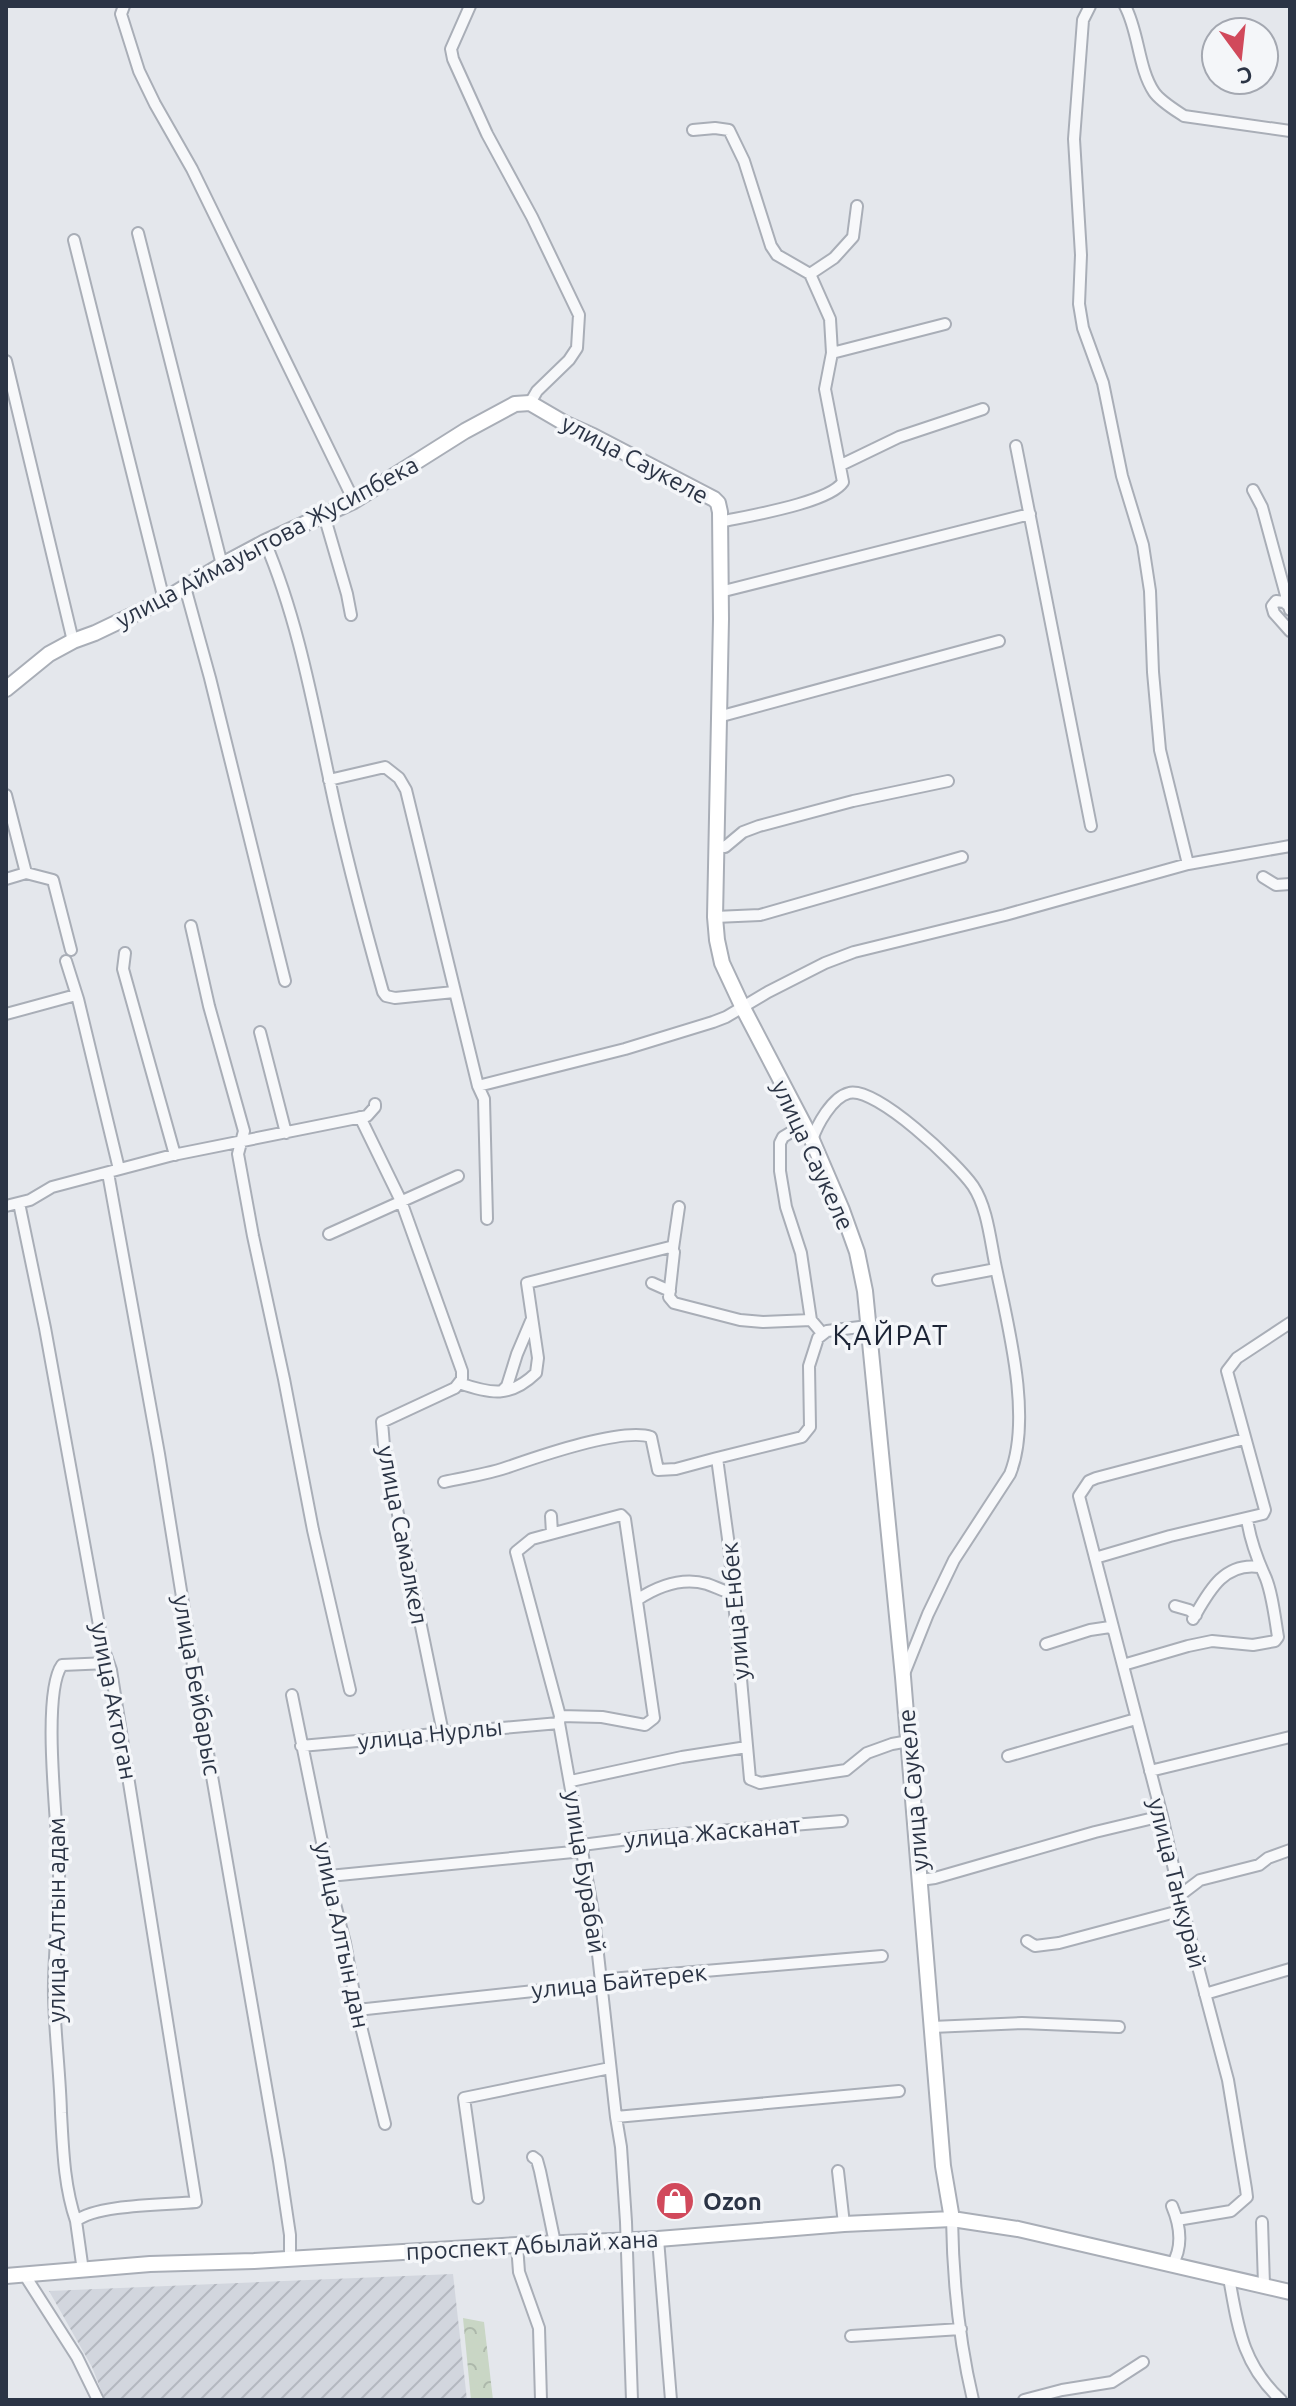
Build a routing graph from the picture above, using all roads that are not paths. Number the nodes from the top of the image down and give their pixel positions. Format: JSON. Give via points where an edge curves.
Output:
{"nodes":[{"id":1,"x":124,"y":6,"type":"edge"},
{"id":2,"x":470,"y":6,"type":"edge"},
{"id":3,"x":1090,"y":6,"type":"edge"},
{"id":4,"x":1125,"y":6,"type":"edge"},
{"id":5,"x":693,"y":130,"type":"dead end"},
{"id":6,"x":1290,"y":131,"type":"edge"},
{"id":7,"x":857,"y":206,"type":"dead end"},
{"id":8,"x":138,"y":233,"type":"dead end"},
{"id":9,"x":74,"y":240,"type":"dead end"},
{"id":10,"x":810,"y":274,"type":"junction"},
{"id":11,"x":945,"y":324,"type":"dead end"},
{"id":12,"x":832,"y":353,"type":"junction"},
{"id":13,"x":6,"y":361,"type":"edge"},
{"id":14,"x":530,"y":403,"type":"junction"},
{"id":15,"x":983,"y":409,"type":"dead end"},
{"id":16,"x":1016,"y":446,"type":"dead end"},
{"id":17,"x":841,"y":465,"type":"junction"},
{"id":18,"x":1253,"y":490,"type":"dead end"},
{"id":19,"x":354,"y":501,"type":"junction"},
{"id":20,"x":1030,"y":514,"type":"junction"},
{"id":21,"x":324,"y":515,"type":"junction"},
{"id":22,"x":720,"y":522,"type":"junction"},
{"id":23,"x":265,"y":542,"type":"junction"},
{"id":24,"x":222,"y":565,"type":"junction"},
{"id":25,"x":185,"y":587,"type":"junction"},
{"id":26,"x":720,"y":592,"type":"junction"},
{"id":27,"x":164,"y":600,"type":"junction"},
{"id":28,"x":1290,"y":608,"type":"edge"},
{"id":29,"x":351,"y":615,"type":"dead end"},
{"id":30,"x":1290,"y":631,"type":"edge"},
{"id":31,"x":73,"y":641,"type":"junction"},
{"id":32,"x":999,"y":641,"type":"dead end"},
{"id":33,"x":6,"y":689,"type":"edge"},
{"id":34,"x":718,"y":717,"type":"junction"},
{"id":35,"x":329,"y":780,"type":"junction"},
{"id":36,"x":948,"y":781,"type":"dead end"},
{"id":37,"x":6,"y":795,"type":"edge"},
{"id":38,"x":1091,"y":826,"type":"dead end"},
{"id":39,"x":718,"y":846,"type":"junction"},
{"id":40,"x":1290,"y":846,"type":"edge"},
{"id":41,"x":962,"y":857,"type":"dead end"},
{"id":42,"x":1188,"y":864,"type":"junction"},
{"id":43,"x":26,"y":873,"type":"junction"},
{"id":44,"x":1263,"y":877,"type":"dead end"},
{"id":45,"x":6,"y":879,"type":"edge"},
{"id":46,"x":1290,"y":884,"type":"edge"},
{"id":47,"x":715,"y":917,"type":"junction"},
{"id":48,"x":191,"y":926,"type":"dead end"},
{"id":49,"x":125,"y":953,"type":"dead end"},
{"id":50,"x":285,"y":981,"type":"dead end"},
{"id":51,"x":454,"y":992,"type":"junction"},
{"id":52,"x":76,"y":995,"type":"junction"},
{"id":53,"x":743,"y":1008,"type":"junction"},
{"id":54,"x":6,"y":1014,"type":"edge"},
{"id":55,"x":260,"y":1032,"type":"dead end"},
{"id":56,"x":478,"y":1086,"type":"junction"},
{"id":57,"x":375,"y":1104,"type":"dead end"},
{"id":58,"x":360,"y":1117,"type":"junction"},
{"id":59,"x":803,"y":1125,"type":"junction"},
{"id":60,"x":286,"y":1133,"type":"junction"},
{"id":61,"x":812,"y":1140,"type":"junction"},
{"id":62,"x":242,"y":1141,"type":"junction"},
{"id":63,"x":175,"y":1155,"type":"junction"},
{"id":64,"x":119,"y":1169,"type":"junction"},
{"id":65,"x":108,"y":1173,"type":"junction"},
{"id":66,"x":458,"y":1176,"type":"dead end"},
{"id":67,"x":401,"y":1201,"type":"junction"},
{"id":68,"x":19,"y":1203,"type":"junction"},
{"id":69,"x":6,"y":1206,"type":"edge"},
{"id":70,"x":679,"y":1207,"type":"dead end"},
{"id":71,"x":487,"y":1219,"type":"dead end"},
{"id":72,"x":329,"y":1234,"type":"dead end"},
{"id":73,"x":673,"y":1248,"type":"junction"},
{"id":74,"x":996,"y":1269,"type":"junction"},
{"id":75,"x":938,"y":1280,"type":"dead end"},
{"id":76,"x":652,"y":1283,"type":"dead end"},
{"id":77,"x":670,"y":1291,"type":"junction"},
{"id":78,"x":532,"y":1319,"type":"junction"},
{"id":79,"x":811,"y":1320,"type":"junction"},
{"id":80,"x":1290,"y":1323,"type":"edge"},
{"id":81,"x":868,"y":1326,"type":"junction"},
{"id":82,"x":822,"y":1333,"type":"junction"},
{"id":83,"x":459,"y":1383,"type":"junction"},
{"id":84,"x":502,"y":1392,"type":"junction"},
{"id":85,"x":1244,"y":1439,"type":"junction"},
{"id":86,"x":717,"y":1458,"type":"junction"},
{"id":87,"x":444,"y":1482,"type":"dead end"},
{"id":88,"x":551,"y":1516,"type":"dead end"},
{"id":89,"x":1247,"y":1519,"type":"junction"},
{"id":90,"x":552,"y":1533,"type":"junction"},
{"id":91,"x":1095,"y":1558,"type":"junction"},
{"id":92,"x":1259,"y":1567,"type":"junction"},
{"id":93,"x":732,"y":1593,"type":"junction"},
{"id":94,"x":637,"y":1600,"type":"junction"},
{"id":95,"x":1175,"y":1606,"type":"dead end"},
{"id":96,"x":1114,"y":1631,"type":"junction"},
{"id":97,"x":1046,"y":1644,"type":"dead end"},
{"id":98,"x":108,"y":1663,"type":"junction"},
{"id":99,"x":1123,"y":1665,"type":"junction"},
{"id":100,"x":903,"y":1677,"type":"junction"},
{"id":101,"x":350,"y":1690,"type":"dead end"},
{"id":102,"x":292,"y":1695,"type":"dead end"},
{"id":103,"x":560,"y":1719,"type":"junction"},
{"id":104,"x":1136,"y":1719,"type":"junction"},
{"id":105,"x":443,"y":1733,"type":"junction"},
{"id":106,"x":1290,"y":1737,"type":"edge"},
{"id":107,"x":909,"y":1741,"type":"junction"},
{"id":108,"x":301,"y":1746,"type":"junction"},
{"id":109,"x":747,"y":1747,"type":"junction"},
{"id":110,"x":1008,"y":1756,"type":"dead end"},
{"id":111,"x":1150,"y":1771,"type":"junction"},
{"id":112,"x":571,"y":1781,"type":"junction"},
{"id":113,"x":1162,"y":1816,"type":"junction"},
{"id":114,"x":842,"y":1821,"type":"dead end"},
{"id":115,"x":582,"y":1848,"type":"junction"},
{"id":116,"x":1290,"y":1850,"type":"edge"},
{"id":117,"x":329,"y":1876,"type":"junction"},
{"id":118,"x":920,"y":1880,"type":"junction"},
{"id":119,"x":1179,"y":1896,"type":"junction"},
{"id":120,"x":1183,"y":1910,"type":"junction"},
{"id":121,"x":1027,"y":1941,"type":"dead end"},
{"id":122,"x":882,"y":1956,"type":"dead end"},
{"id":123,"x":1290,"y":1969,"type":"edge"},
{"id":124,"x":602,"y":1980,"type":"junction"},
{"id":125,"x":1205,"y":1994,"type":"junction"},
{"id":126,"x":357,"y":2010,"type":"junction"},
{"id":127,"x":932,"y":2027,"type":"junction"},
{"id":128,"x":1119,"y":2027,"type":"dead end"},
{"id":129,"x":610,"y":2068,"type":"junction"},
{"id":130,"x":899,"y":2091,"type":"dead end"},
{"id":131,"x":616,"y":2117,"type":"junction"},
{"id":132,"x":385,"y":2124,"type":"dead end"},
{"id":133,"x":533,"y":2157,"type":"dead end"},
{"id":134,"x":838,"y":2171,"type":"dead end"},
{"id":135,"x":478,"y":2198,"type":"dead end"},
{"id":136,"x":1172,"y":2206,"type":"dead end"},
{"id":137,"x":952,"y":2219,"type":"junction"},
{"id":138,"x":1177,"y":2220,"type":"junction"},
{"id":139,"x":76,"y":2221,"type":"junction"},
{"id":140,"x":1262,"y":2222,"type":"dead end"},
{"id":141,"x":844,"y":2224,"type":"junction"},
{"id":142,"x":658,"y":2239,"type":"junction"},
{"id":143,"x":625,"y":2240,"type":"junction"},
{"id":144,"x":555,"y":2243,"type":"junction"},
{"id":145,"x":517,"y":2245,"type":"junction"},
{"id":146,"x":290,"y":2258,"type":"junction"},
{"id":147,"x":1172,"y":2265,"type":"junction"},
{"id":148,"x":83,"y":2271,"type":"junction"},
{"id":149,"x":24,"y":2274,"type":"junction"},
{"id":150,"x":6,"y":2276,"type":"edge"},
{"id":151,"x":1229,"y":2278,"type":"junction"},
{"id":152,"x":1264,"y":2285,"type":"junction"},
{"id":153,"x":1290,"y":2292,"type":"edge"},
{"id":154,"x":961,"y":2329,"type":"junction"},
{"id":155,"x":851,"y":2336,"type":"dead end"},
{"id":156,"x":1143,"y":2362,"type":"dead end"},
{"id":157,"x":98,"y":2400,"type":"edge"},
{"id":158,"x":541,"y":2400,"type":"edge"},
{"id":159,"x":632,"y":2400,"type":"edge"},
{"id":160,"x":671,"y":2400,"type":"edge"},
{"id":161,"x":973,"y":2400,"type":"edge"},
{"id":162,"x":1024,"y":2400,"type":"edge"},
{"id":163,"x":1281,"y":2400,"type":"edge"}],
"edges":[{"from":1,"to":19,"type":"street","via":[[121,14],[139,71]]},
{"from":2,"to":14,"type":"street","via":[[451,49],[453,59],[579,315],[577,348]]},
{"from":3,"to":42,"type":"street","via":[[1083,20],[1074,139],[1079,304],[1143,545],[1160,750]]},
{"from":4,"to":6,"type":"street","via":[[1154,93],[1175,110],[1184,116]]},
{"from":5,"to":10,"type":"street","via":[[729,130],[771,246]]},
{"from":7,"to":10,"type":"street","via":[[853,237]]},
{"from":8,"to":24,"type":"street"},
{"from":9,"to":27,"type":"street"},
{"from":10,"to":12,"type":"street","via":[[830,319]]},
{"from":11,"to":12,"type":"street"},
{"from":12,"to":17,"type":"street","via":[[825,389]]},
{"from":13,"to":31,"type":"street"},
{"from":14,"to":19,"type":"street","name":"улица Аймауытова Жусипбека","via":[[503,409]]},
{"from":14,"to":22,"type":"street","name":"улица Саукеле","via":[[714,499]]},
{"from":15,"to":17,"type":"street","via":[[899,437]]},
{"from":16,"to":20,"type":"street"},
{"from":17,"to":22,"type":"street","via":[[843,482],[833,492]]},
{"from":18,"to":28,"type":"street"},
{"from":19,"to":21,"type":"street","name":"улица Аймауытова Жусипбека"},
{"from":20,"to":26,"type":"street"},
{"from":20,"to":38,"type":"street"},
{"from":21,"to":23,"type":"street","name":"улица Аймауытова Жусипбека"},
{"from":21,"to":29,"type":"street"},
{"from":22,"to":26,"type":"street","name":"улица Саукеле"},
{"from":23,"to":24,"type":"street","name":"улица Аймауытова Жусипбека"},
{"from":23,"to":35,"type":"street","via":[[291,615]]},
{"from":24,"to":25,"type":"street","name":"улица Аймауытова Жусипбека"},
{"from":25,"to":27,"type":"street","name":"улица Аймауытова Жусипбека"},
{"from":25,"to":50,"type":"street"},
{"from":26,"to":34,"type":"street","name":"улица Саукеле"},
{"from":27,"to":31,"type":"street","name":"улица Аймауытова Жусипбека"},
{"from":28,"to":30,"type":"street","via":[[1276,601],[1272,606]]},
{"from":31,"to":33,"type":"street","name":"улица Аймауытова Жусипбека"},
{"from":32,"to":34,"type":"street"},
{"from":34,"to":39,"type":"street","name":"улица Саукеле"},
{"from":35,"to":51,"type":"street","via":[[383,992],[395,998]]},
{"from":35,"to":51,"type":"street","via":[[385,767],[399,778]]},
{"from":36,"to":39,"type":"street","via":[[759,826]]},
{"from":37,"to":43,"type":"street"},
{"from":39,"to":47,"type":"street","name":"улица Саукеле"},
{"from":40,"to":42,"type":"street"},
{"from":41,"to":47,"type":"street","via":[[760,915]]},
{"from":42,"to":53,"type":"street","via":[[854,952]]},
{"from":43,"to":45,"type":"street"},
{"from":43,"to":52,"type":"street","via":[[53,880]]},
{"from":44,"to":46,"type":"street","via":[[1276,885]]},
{"from":47,"to":53,"type":"street","name":"улица Саукеле","via":[[722,963]]},
{"from":48,"to":62,"type":"street","via":[[244,1131]]},
{"from":49,"to":63,"type":"street","via":[[123,969]]},
{"from":51,"to":56,"type":"street"},
{"from":52,"to":54,"type":"street"},
{"from":52,"to":64,"type":"street"},
{"from":53,"to":56,"type":"street","via":[[640,1045]]},
{"from":53,"to":59,"type":"street","name":"улица Саукеле"},
{"from":55,"to":60,"type":"street"},
{"from":56,"to":71,"type":"street","via":[[484,1099]]},
{"from":57,"to":58,"type":"street","via":[[372,1112]]},
{"from":58,"to":60,"type":"street"},
{"from":58,"to":67,"type":"street"},
{"from":59,"to":61,"type":"street","name":"улица Саукеле"},
{"from":59,"to":79,"type":"street","via":[[780,1143],[780,1171]]},
{"from":60,"to":62,"type":"street"},
{"from":61,"to":74,"type":"street","via":[[839,1098],[849,1093],[875,1098],[974,1187]]},
{"from":61,"to":81,"type":"street","name":"улица Саукеле","via":[[857,1252]]},
{"from":62,"to":63,"type":"street"},
{"from":62,"to":101,"type":"street","via":[[239,1165]]},
{"from":63,"to":64,"type":"street"},
{"from":64,"to":65,"type":"street"},
{"from":65,"to":68,"type":"street","via":[[52,1187]]},
{"from":65,"to":146,"type":"street","name":"улица Бейбарыс","via":[[285,2197]]},
{"from":66,"to":67,"type":"street"},
{"from":67,"to":72,"type":"street"},
{"from":67,"to":83,"type":"street","via":[[462,1371]]},
{"from":68,"to":69,"type":"street"},
{"from":68,"to":98,"type":"street","name":"улица Актоган"},
{"from":70,"to":73,"type":"street"},
{"from":73,"to":77,"type":"street"},
{"from":73,"to":78,"type":"street","via":[[527,1283]]},
{"from":74,"to":75,"type":"street"},
{"from":74,"to":100,"type":"street","via":[[1013,1352],[1016,1460],[954,1560]]},
{"from":76,"to":77,"type":"street"},
{"from":77,"to":79,"type":"street","via":[[674,1303],[740,1320]]},
{"from":78,"to":84,"type":"street"},
{"from":78,"to":84,"type":"street","via":[[536,1373]]},
{"from":79,"to":82,"type":"street"},
{"from":80,"to":85,"type":"street","via":[[1228,1368]]},
{"from":81,"to":82,"type":"street"},
{"from":81,"to":100,"type":"street","name":"улица Саукеле"},
{"from":82,"to":86,"type":"street","via":[[809,1366],[807,1432]]},
{"from":83,"to":84,"type":"street"},
{"from":83,"to":105,"type":"street","name":"улица Самалкел","via":[[382,1422]]},
{"from":85,"to":89,"type":"street","via":[[1265,1510]]},
{"from":85,"to":91,"type":"street","name":"улица Танкурай","via":[[1089,1481],[1079,1496]]},
{"from":86,"to":87,"type":"street","via":[[658,1470],[651,1437],[634,1435]]},
{"from":86,"to":93,"type":"street","name":"улица Енбек"},
{"from":88,"to":90,"type":"street"},
{"from":89,"to":91,"type":"street"},
{"from":89,"to":92,"type":"street"},
{"from":90,"to":94,"type":"street","via":[[624,1517]]},
{"from":90,"to":103,"type":"street","name":"улица Бурабай","via":[[532,1539],[516,1552]]},
{"from":91,"to":96,"type":"street","name":"улица Танкурай"},
{"from":92,"to":95,"type":"street","via":[[1232,1571],[1215,1582],[1194,1617]]},
{"from":92,"to":99,"type":"street","via":[[1275,1617],[1275,1641],[1212,1641]]},
{"from":93,"to":94,"type":"street","via":[[682,1581]]},
{"from":93,"to":109,"type":"street","name":"улица Енбек"},
{"from":94,"to":103,"type":"street","name":"улица Нурлы","via":[[654,1718],[645,1725],[602,1717]]},
{"from":96,"to":97,"type":"street","via":[[1090,1630]]},
{"from":96,"to":99,"type":"street","name":"улица Танкурай"},
{"from":98,"to":139,"type":"street","name":"улица Алтын адам","via":[[62,1665],[52,1712],[59,1873],[55,2011],[62,2145]]},
{"from":98,"to":139,"type":"street","name":"улица Актоган","via":[[196,2202],[100,2211]]},
{"from":99,"to":104,"type":"street","name":"улица Танкурай"},
{"from":100,"to":107,"type":"street","name":"улица Саукеле"},
{"from":102,"to":108,"type":"street","name":"улица Алтын дан"},
{"from":103,"to":105,"type":"street","name":"улица Нурлы"},
{"from":103,"to":112,"type":"street","name":"улица Бурабай"},
{"from":104,"to":110,"type":"street"},
{"from":104,"to":111,"type":"street","name":"улица Танкурай"},
{"from":105,"to":108,"type":"street","name":"улица Нурлы"},
{"from":106,"to":111,"type":"street"},
{"from":107,"to":109,"type":"street","name":"улица Енбек","via":[[867,1753],[846,1770],[760,1783],[750,1779]]},
{"from":107,"to":118,"type":"street","name":"улица Саукеле"},
{"from":108,"to":117,"type":"street","name":"улица Алтын дан"},
{"from":109,"to":112,"type":"street"},
{"from":111,"to":113,"type":"street","name":"улица Танкурай"},
{"from":112,"to":115,"type":"street","name":"улица Бурабай"},
{"from":113,"to":118,"type":"street"},
{"from":113,"to":119,"type":"street","name":"улица Танкурай"},
{"from":114,"to":115,"type":"street","name":"улица Жасканат","via":[[644,1837]]},
{"from":115,"to":117,"type":"street","name":"улица Жасканат"},
{"from":115,"to":124,"type":"street","name":"улица Бурабай"},
{"from":116,"to":119,"type":"street","via":[[1259,1865],[1200,1880]]},
{"from":117,"to":126,"type":"street","name":"улица Алтын дан"},
{"from":118,"to":127,"type":"street","name":"улица Саукеле"},
{"from":119,"to":120,"type":"street","name":"улица Танкурай"},
{"from":120,"to":121,"type":"street","via":[[1059,1943],[1035,1946]]},
{"from":120,"to":125,"type":"street","name":"улица Танкурай"},
{"from":122,"to":124,"type":"street","name":"улица Байтерек"},
{"from":123,"to":125,"type":"street"},
{"from":124,"to":126,"type":"street","name":"улица Байтерек"},
{"from":124,"to":129,"type":"street","name":"улица Бурабай"},
{"from":125,"to":138,"type":"street","name":"улица Танкурай","via":[[1228,2080],[1247,2197],[1231,2211]]},
{"from":126,"to":132,"type":"street","name":"улица Алтын дан"},
{"from":127,"to":128,"type":"street"},
{"from":127,"to":137,"type":"street","name":"улица Саукеле"},
{"from":129,"to":131,"type":"street","name":"улица Бурабай"},
{"from":129,"to":135,"type":"street","via":[[464,2098]]},
{"from":130,"to":131,"type":"street"},
{"from":131,"to":143,"type":"street","name":"улица Бурабай"},
{"from":133,"to":144,"type":"street"},
{"from":134,"to":141,"type":"street"},
{"from":136,"to":138,"type":"street"},
{"from":137,"to":141,"type":"street","name":"проспект Абылай хана"},
{"from":137,"to":147,"type":"street","name":"проспект Абылай хана"},
{"from":137,"to":154,"type":"street"},
{"from":138,"to":147,"type":"street","via":[[1179,2246]]},
{"from":139,"to":148,"type":"street"},
{"from":140,"to":152,"type":"street"},
{"from":141,"to":142,"type":"street","name":"проспект Абылай хана"},
{"from":142,"to":143,"type":"street","name":"проспект Абылай хана"},
{"from":142,"to":160,"type":"street"},
{"from":143,"to":144,"type":"street","name":"проспект Абылай хана"},
{"from":143,"to":159,"type":"street","name":"улица Бурабай"},
{"from":144,"to":145,"type":"street","name":"проспект Абылай хана"},
{"from":145,"to":146,"type":"street","name":"проспект Абылай хана"},
{"from":145,"to":158,"type":"street","via":[[519,2272],[539,2328]]},
{"from":146,"to":148,"type":"street","name":"проспект Абылай хана"},
{"from":147,"to":151,"type":"street","name":"проспект Абылай хана"},
{"from":148,"to":149,"type":"street","name":"проспект Абылай хана"},
{"from":149,"to":150,"type":"street","name":"проспект Абылай хана"},
{"from":149,"to":157,"type":"street"},
{"from":151,"to":152,"type":"street","name":"проспект Абылай хана"},
{"from":151,"to":163,"type":"street","via":[[1238,2330],[1254,2370]]},
{"from":152,"to":153,"type":"street","name":"проспект Абылай хана"},
{"from":154,"to":155,"type":"street"},
{"from":154,"to":161,"type":"street"},
{"from":156,"to":162,"type":"street","via":[[1112,2382]]}]}
